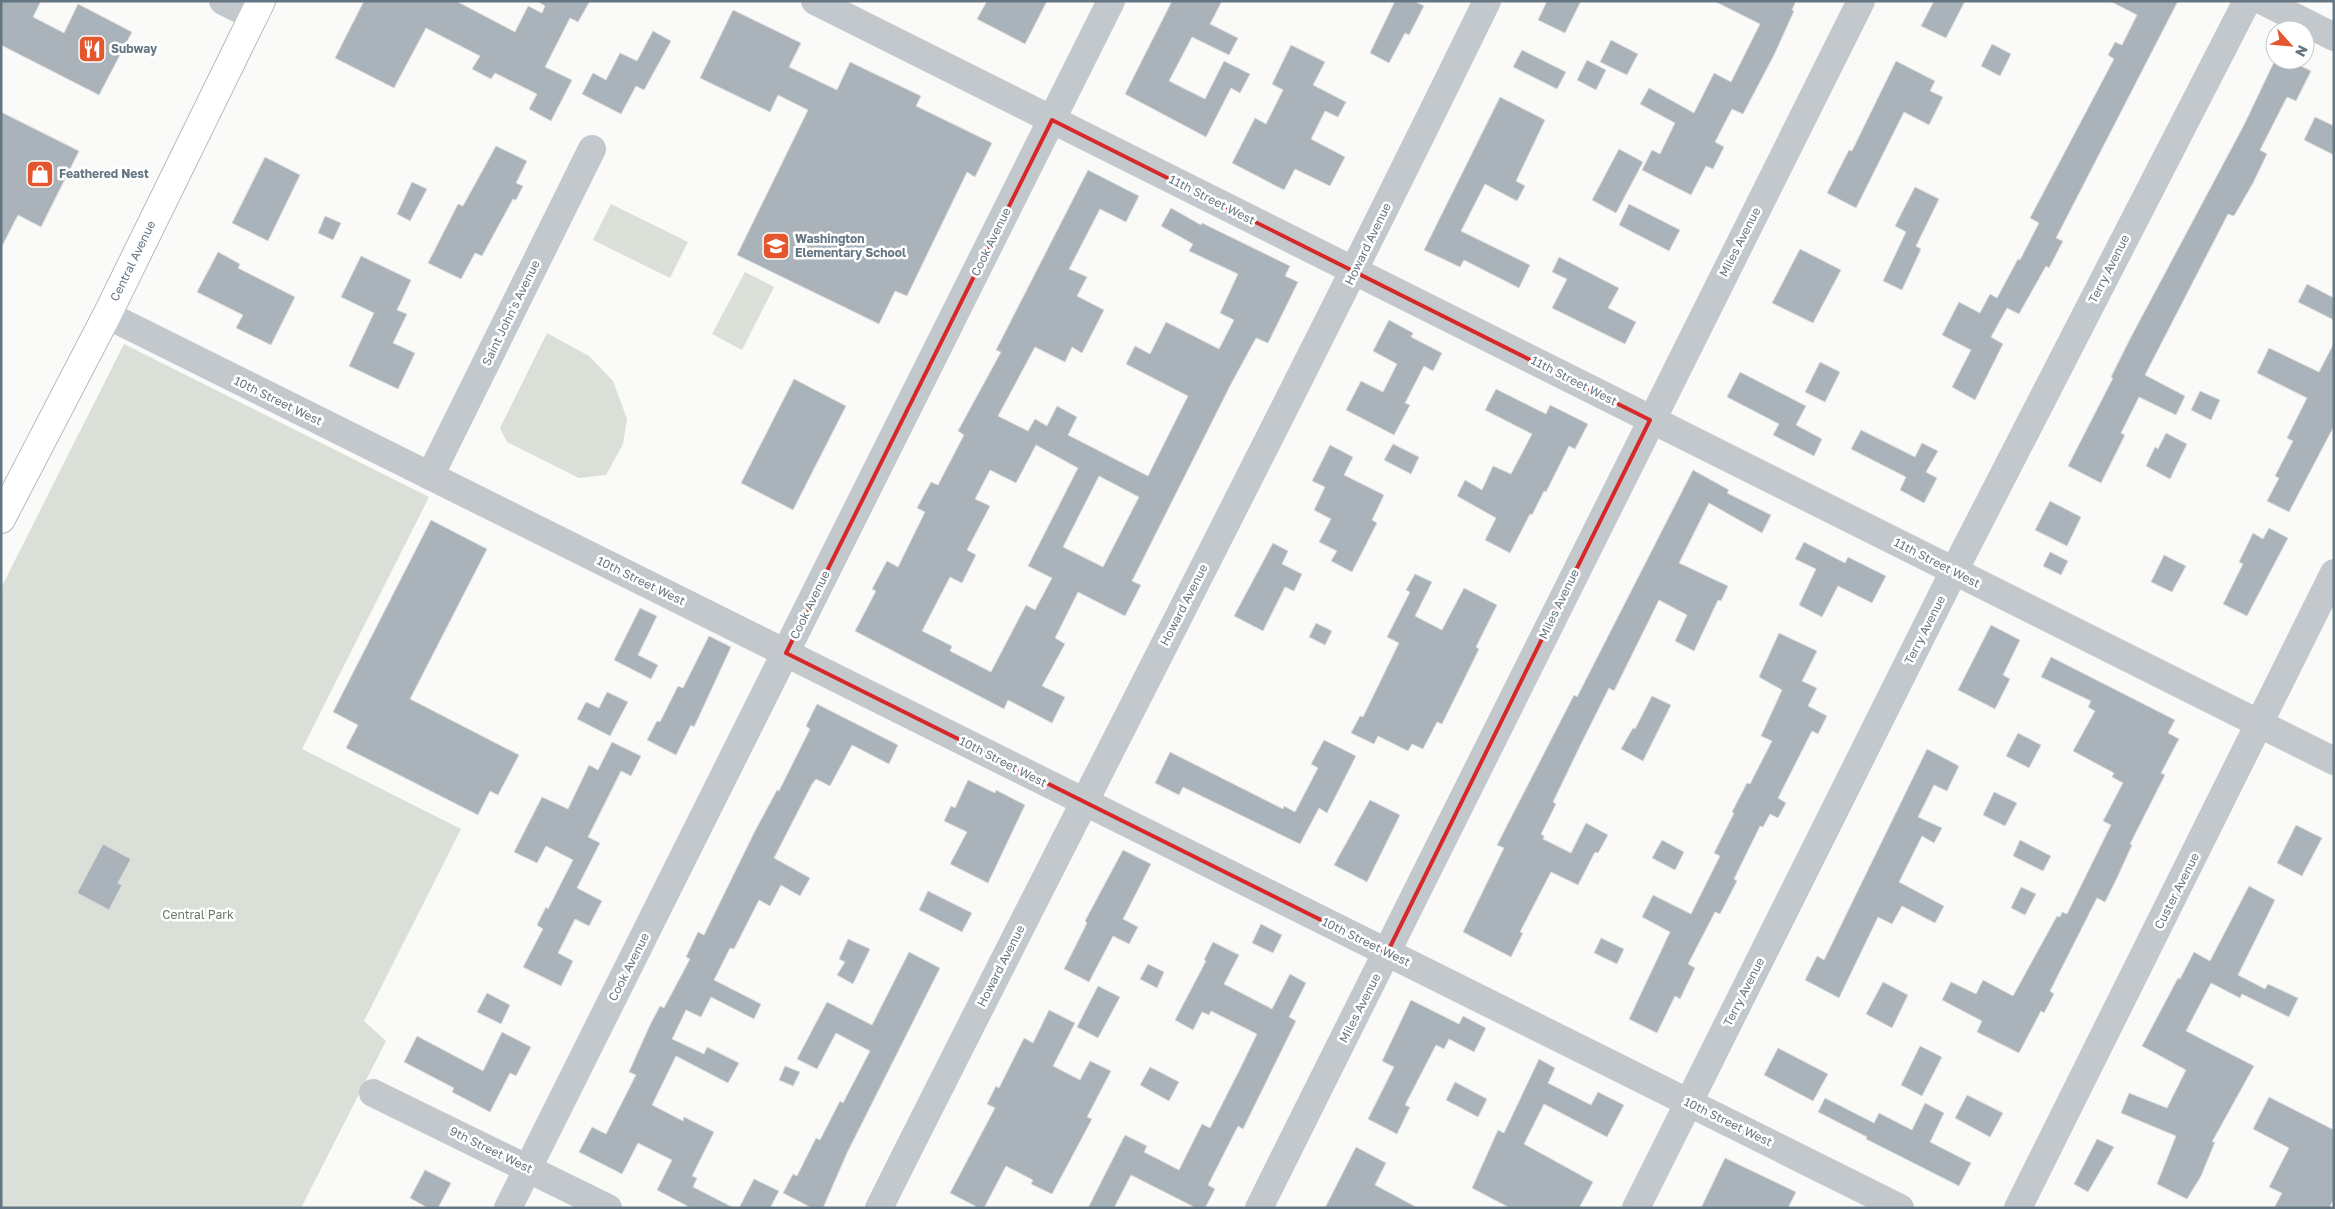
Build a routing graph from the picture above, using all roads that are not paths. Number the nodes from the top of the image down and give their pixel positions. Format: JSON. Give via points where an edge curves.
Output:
{"nodes":[{"id":1,"x":223,"y":1,"type":"edge"},
{"id":2,"x":1111,"y":1,"type":"edge"},
{"id":3,"x":1487,"y":1,"type":"edge"},
{"id":4,"x":1861,"y":1,"type":"edge"},
{"id":5,"x":2247,"y":1,"type":"edge"},
{"id":6,"x":818,"y":2,"type":"edge"},
{"id":7,"x":2274,"y":4,"type":"edge"},
{"id":8,"x":257,"y":9,"type":"edge"},
{"id":9,"x":2334,"y":38,"type":"edge"},
{"id":10,"x":1052,"y":120,"type":"junction"},
{"id":11,"x":592,"y":149,"type":"dead end"},
{"id":12,"x":1355,"y":272,"type":"junction"},
{"id":13,"x":107,"y":315,"type":"junction"},
{"id":14,"x":1650,"y":420,"type":"junction"},
{"id":15,"x":430,"y":476,"type":"junction"},
{"id":16,"x":1,"y":519,"type":"edge"},
{"id":17,"x":1954,"y":571,"type":"junction"},
{"id":18,"x":2334,"y":573,"type":"edge"},
{"id":19,"x":786,"y":653,"type":"junction"},
{"id":20,"x":2260,"y":724,"type":"junction"},
{"id":21,"x":2334,"y":762,"type":"edge"},
{"id":22,"x":1083,"y":801,"type":"junction"},
{"id":23,"x":1387,"y":953,"type":"junction"},
{"id":24,"x":373,"y":1093,"type":"dead end"},
{"id":25,"x":1689,"y":1103,"type":"junction"},
{"id":26,"x":528,"y":1167,"type":"junction"},
{"id":27,"x":508,"y":1208,"type":"edge"},
{"id":28,"x":608,"y":1208,"type":"edge"},
{"id":29,"x":879,"y":1208,"type":"edge"},
{"id":30,"x":1259,"y":1208,"type":"edge"},
{"id":31,"x":1636,"y":1208,"type":"edge"},
{"id":32,"x":1900,"y":1208,"type":"edge"},
{"id":33,"x":2018,"y":1208,"type":"edge"}],
"edges":[{"from":1,"to":8,"type":"street"},
{"from":2,"to":10,"type":"street","name":"Cook Avenue"},
{"from":3,"to":12,"type":"street","name":"Howard Avenue"},
{"from":4,"to":14,"type":"street","name":"Miles Avenue"},
{"from":5,"to":17,"type":"street","name":"Terry Avenue"},
{"from":6,"to":10,"type":"street","name":"11th Street West"},
{"from":7,"to":9,"type":"street"},
{"from":8,"to":13,"type":"main road","name":"Central Avenue"},
{"from":10,"to":12,"type":"street","name":"11th Street West"},
{"from":10,"to":19,"type":"street","name":"Cook Avenue"},
{"from":11,"to":15,"type":"street","name":"Saint John's Avenue"},
{"from":12,"to":14,"type":"street","name":"11th Street West"},
{"from":12,"to":22,"type":"street","name":"Howard Avenue"},
{"from":13,"to":15,"type":"street","name":"10th Street West"},
{"from":13,"to":16,"type":"main road","name":"Central Avenue"},
{"from":14,"to":17,"type":"street","name":"11th Street West"},
{"from":14,"to":23,"type":"street","name":"Miles Avenue"},
{"from":15,"to":19,"type":"street","name":"10th Street West"},
{"from":17,"to":20,"type":"street","name":"11th Street West"},
{"from":17,"to":25,"type":"street","name":"Terry Avenue"},
{"from":18,"to":20,"type":"street","name":"Custer Avenue"},
{"from":19,"to":22,"type":"street","name":"10th Street West"},
{"from":19,"to":26,"type":"street","name":"Cook Avenue"},
{"from":20,"to":21,"type":"street","name":"11th Street West"},
{"from":20,"to":33,"type":"street","name":"Custer Avenue"},
{"from":22,"to":23,"type":"street","name":"10th Street West"},
{"from":22,"to":29,"type":"street","name":"Howard Avenue"},
{"from":23,"to":25,"type":"street","name":"10th Street West"},
{"from":23,"to":30,"type":"street","name":"Miles Avenue"},
{"from":24,"to":26,"type":"street","name":"9th Street West"},
{"from":25,"to":31,"type":"street","name":"Terry Avenue"},
{"from":25,"to":32,"type":"street","name":"10th Street West"},
{"from":26,"to":27,"type":"street","name":"Cook Avenue"},
{"from":26,"to":28,"type":"street","name":"9th Street West"}]}
